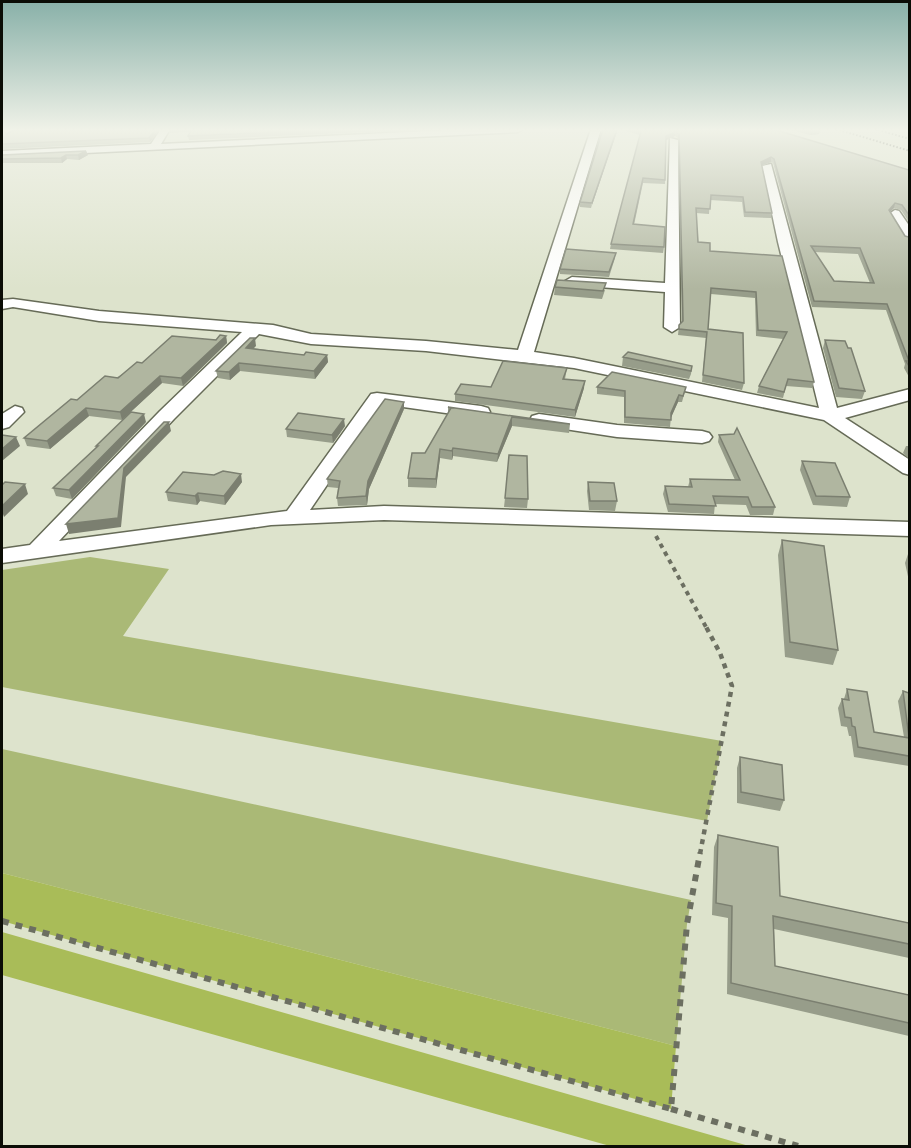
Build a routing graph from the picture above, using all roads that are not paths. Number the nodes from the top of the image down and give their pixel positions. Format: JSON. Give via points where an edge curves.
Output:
{"nodes":[{"id":1,"x":579,"y":183,"type":"edge"},
{"id":2,"x":673,"y":183,"type":"edge"},
{"id":3,"x":771,"y":183,"type":"edge"},
{"id":4,"x":895,"y":214,"type":"edge"},
{"id":5,"x":909,"y":237,"type":"edge"},
{"id":6,"x":549,"y":280,"type":"junction"},
{"id":7,"x":672,"y":288,"type":"junction"},
{"id":8,"x":2,"y":304,"type":"edge"},
{"id":9,"x":672,"y":327,"type":"dead end"},
{"id":10,"x":255,"y":329,"type":"junction"},
{"id":11,"x":525,"y":356,"type":"junction"},
{"id":12,"x":909,"y":394,"type":"edge"},
{"id":13,"x":503,"y":415,"type":"edge"},
{"id":14,"x":830,"y":416,"type":"junction"},
{"id":15,"x":526,"y":418,"type":"edge"},
{"id":16,"x":702,"y":437,"type":"dead end"},
{"id":17,"x":909,"y":469,"type":"edge"},
{"id":18,"x":294,"y":517,"type":"junction"},
{"id":19,"x":909,"y":529,"type":"edge"},
{"id":20,"x":37,"y":551,"type":"junction"},
{"id":21,"x":2,"y":556,"type":"edge"}],
"edges":[{"from":1,"to":6,"type":"street"},
{"from":2,"to":7,"type":"street"},
{"from":3,"to":14,"type":"street"},
{"from":4,"to":5,"type":"street"},
{"from":6,"to":7,"type":"street"},
{"from":6,"to":11,"type":"street"},
{"from":7,"to":9,"type":"street"},
{"from":8,"to":10,"type":"street"},
{"from":10,"to":11,"type":"street","via":[[311,339]]},
{"from":10,"to":20,"type":"street"},
{"from":11,"to":14,"type":"street"},
{"from":12,"to":14,"type":"street"},
{"from":13,"to":18,"type":"street","via":[[377,398]]},
{"from":14,"to":17,"type":"street"},
{"from":15,"to":16,"type":"street","via":[[617,431]]},
{"from":18,"to":19,"type":"street","via":[[384,513]]},
{"from":18,"to":20,"type":"street"},
{"from":20,"to":21,"type":"street"}]}
